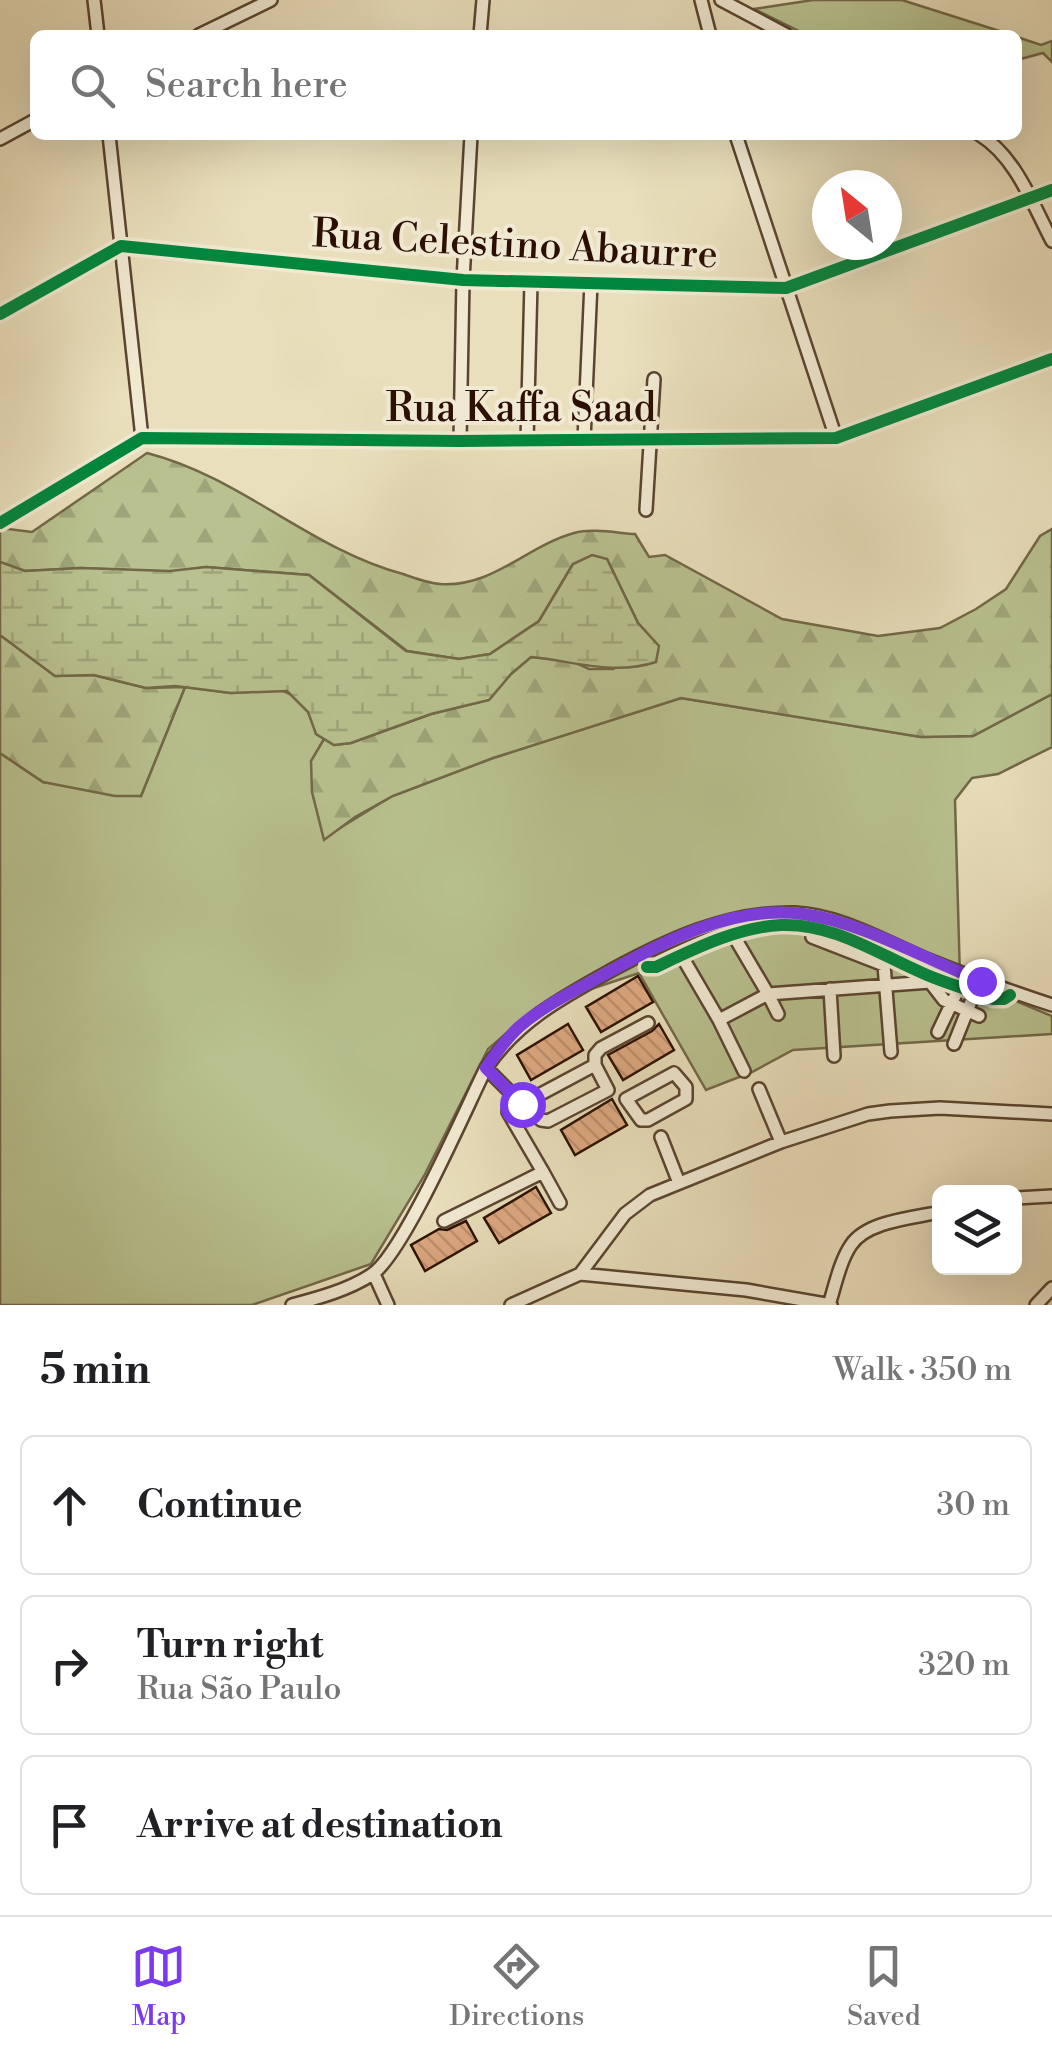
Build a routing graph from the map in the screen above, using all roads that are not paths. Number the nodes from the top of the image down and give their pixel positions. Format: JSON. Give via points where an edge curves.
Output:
{"nodes":[{"id":1,"x":94,"y":0,"type":"edge"},
{"id":2,"x":271,"y":0,"type":"edge"},
{"id":3,"x":483,"y":0,"type":"edge"},
{"id":4,"x":701,"y":0,"type":"edge"},
{"id":5,"x":721,"y":0,"type":"edge"},
{"id":6,"x":97,"y":30,"type":"edge"},
{"id":7,"x":210,"y":30,"type":"edge"},
{"id":8,"x":480,"y":30,"type":"edge"},
{"id":9,"x":709,"y":30,"type":"edge"},
{"id":10,"x":778,"y":30,"type":"edge"},
{"id":11,"x":30,"y":123,"type":"edge"},
{"id":12,"x":0,"y":139,"type":"edge"},
{"id":13,"x":109,"y":140,"type":"edge"},
{"id":14,"x":471,"y":140,"type":"edge"},
{"id":15,"x":738,"y":140,"type":"edge"},
{"id":16,"x":986,"y":140,"type":"edge"},
{"id":17,"x":1052,"y":190,"type":"edge"},
{"id":18,"x":1030,"y":200,"type":"junction"},
{"id":19,"x":1052,"y":241,"type":"edge"},
{"id":20,"x":120,"y":246,"type":"junction"},
{"id":21,"x":463,"y":280,"type":"junction"},
{"id":22,"x":531,"y":282,"type":"junction"},
{"id":23,"x":591,"y":284,"type":"junction"},
{"id":24,"x":786,"y":288,"type":"junction"},
{"id":25,"x":0,"y":314,"type":"edge"},
{"id":26,"x":1052,"y":358,"type":"edge"},
{"id":27,"x":654,"y":379,"type":"dead end"},
{"id":28,"x":142,"y":438,"type":"junction"},
{"id":29,"x":836,"y":438,"type":"junction"},
{"id":30,"x":526,"y":440,"type":"junction"},
{"id":31,"x":584,"y":440,"type":"junction"},
{"id":32,"x":650,"y":440,"type":"junction"},
{"id":33,"x":460,"y":441,"type":"junction"},
{"id":34,"x":646,"y":510,"type":"dead end"},
{"id":35,"x":0,"y":523,"type":"edge"},
{"id":36,"x":736,"y":938,"type":"dead end"},
{"id":37,"x":812,"y":938,"type":"dead end"},
{"id":38,"x":684,"y":960,"type":"dead end"},
{"id":39,"x":886,"y":986,"type":"junction"},
{"id":40,"x":830,"y":990,"type":"junction"},
{"id":41,"x":768,"y":994,"type":"junction"},
{"id":42,"x":954,"y":998,"type":"junction"},
{"id":43,"x":969,"y":1005,"type":"junction"},
{"id":44,"x":1052,"y":1005,"type":"edge"},
{"id":45,"x":778,"y":1014,"type":"dead end"},
{"id":46,"x":979,"y":1016,"type":"dead end"},
{"id":47,"x":719,"y":1020,"type":"junction"},
{"id":48,"x":648,"y":1023,"type":"dead end"},
{"id":49,"x":938,"y":1032,"type":"dead end"},
{"id":50,"x":954,"y":1044,"type":"dead end"},
{"id":51,"x":891,"y":1052,"type":"dead end"},
{"id":52,"x":834,"y":1056,"type":"dead end"},
{"id":53,"x":595,"y":1065,"type":"junction"},
{"id":54,"x":486,"y":1068,"type":"junction"},
{"id":55,"x":744,"y":1071,"type":"dead end"},
{"id":56,"x":759,"y":1088,"type":"dead end"},
{"id":57,"x":608,"y":1090,"type":"junction"},
{"id":58,"x":511,"y":1093,"type":"junction"},
{"id":59,"x":626,"y":1099,"type":"junction"},
{"id":60,"x":522,"y":1104,"type":"junction"},
{"id":61,"x":1052,"y":1114,"type":"edge"},
{"id":62,"x":661,"y":1136,"type":"dead end"},
{"id":63,"x":781,"y":1142,"type":"junction"},
{"id":64,"x":543,"y":1172,"type":"junction"},
{"id":65,"x":680,"y":1183,"type":"junction"},
{"id":66,"x":1052,"y":1196,"type":"edge"},
{"id":67,"x":1022,"y":1198,"type":"edge"},
{"id":68,"x":560,"y":1203,"type":"dead end"},
{"id":69,"x":932,"y":1214,"type":"edge"},
{"id":70,"x":444,"y":1221,"type":"dead end"},
{"id":71,"x":374,"y":1274,"type":"junction"},
{"id":72,"x":580,"y":1274,"type":"junction"},
{"id":73,"x":1052,"y":1288,"type":"edge"},
{"id":74,"x":292,"y":1305,"type":"edge"},
{"id":75,"x":388,"y":1305,"type":"edge"},
{"id":76,"x":511,"y":1305,"type":"edge"},
{"id":77,"x":830,"y":1305,"type":"edge"},
{"id":78,"x":1036,"y":1305,"type":"edge"}],
"edges":[{"from":1,"to":6,"type":"street"},
{"from":2,"to":7,"type":"street"},
{"from":3,"to":8,"type":"street"},
{"from":4,"to":9,"type":"street"},
{"from":5,"to":10,"type":"street"},
{"from":11,"to":12,"type":"street"},
{"from":13,"to":20,"type":"street"},
{"from":14,"to":21,"type":"street"},
{"from":15,"to":24,"type":"street"},
{"from":16,"to":18,"type":"street"},
{"from":17,"to":18,"type":"street","name":"Rua Celestino Abaurre"},
{"from":18,"to":19,"type":"street"},
{"from":18,"to":24,"type":"street","name":"Rua Celestino Abaurre"},
{"from":20,"to":21,"type":"street","name":"Rua Celestino Abaurre"},
{"from":20,"to":25,"type":"street"},
{"from":20,"to":28,"type":"street"},
{"from":21,"to":22,"type":"street","name":"Rua Celestino Abaurre"},
{"from":21,"to":33,"type":"street"},
{"from":22,"to":23,"type":"street","name":"Rua Celestino Abaurre"},
{"from":22,"to":30,"type":"street"},
{"from":23,"to":24,"type":"street","name":"Rua Celestino Abaurre"},
{"from":23,"to":31,"type":"street"},
{"from":24,"to":29,"type":"street"},
{"from":26,"to":29,"type":"street","name":"Rua Kaffa Saad"},
{"from":27,"to":32,"type":"street"},
{"from":28,"to":33,"type":"street","name":"Rua Kaffa Saad"},
{"from":28,"to":35,"type":"street"},
{"from":29,"to":32,"type":"street","name":"Rua Kaffa Saad"},
{"from":30,"to":31,"type":"street","name":"Rua Kaffa Saad"},
{"from":30,"to":33,"type":"street","name":"Rua Kaffa Saad"},
{"from":31,"to":32,"type":"street","name":"Rua Kaffa Saad"},
{"from":32,"to":34,"type":"street"},
{"from":36,"to":41,"type":"street"},
{"from":37,"to":39,"type":"street","via":[[880,962]]},
{"from":38,"to":47,"type":"street"},
{"from":39,"to":40,"type":"street"},
{"from":39,"to":42,"type":"street","via":[[930,982]]},
{"from":39,"to":51,"type":"street"},
{"from":40,"to":41,"type":"street"},
{"from":40,"to":52,"type":"street"},
{"from":41,"to":45,"type":"street"},
{"from":41,"to":47,"type":"street"},
{"from":42,"to":43,"type":"street"},
{"from":42,"to":49,"type":"street"},
{"from":43,"to":46,"type":"street"},
{"from":43,"to":50,"type":"street"},
{"from":44,"to":54,"type":"street","via":[[830,919],[754,915],[689,933],[563,997],[521,1026]]},
{"from":47,"to":55,"type":"street"},
{"from":48,"to":53,"type":"street","via":[[601,1048]]},
{"from":53,"to":57,"type":"street"},
{"from":53,"to":60,"type":"street"},
{"from":54,"to":58,"type":"street"},
{"from":54,"to":71,"type":"street","via":[[400,1239]]},
{"from":56,"to":63,"type":"street"},
{"from":57,"to":59,"type":"street"},
{"from":57,"to":60,"type":"street","via":[[548,1121]]},
{"from":58,"to":60,"type":"street"},
{"from":58,"to":64,"type":"street","via":[[508,1112]]},
{"from":59,"to":59,"type":"street","via":[[636,1116],[648,1120],[688,1092],[674,1073]]},
{"from":61,"to":63,"type":"street","via":[[890,1111]]},
{"from":62,"to":65,"type":"street"},
{"from":63,"to":65,"type":"street"},
{"from":64,"to":68,"type":"street"},
{"from":64,"to":70,"type":"street"},
{"from":65,"to":72,"type":"street","via":[[625,1214]]},
{"from":66,"to":67,"type":"street"},
{"from":69,"to":77,"type":"street","via":[[859,1236]]},
{"from":71,"to":74,"type":"street"},
{"from":71,"to":75,"type":"street"},
{"from":72,"to":76,"type":"street"},
{"from":72,"to":77,"type":"street"},
{"from":73,"to":78,"type":"street"}]}
